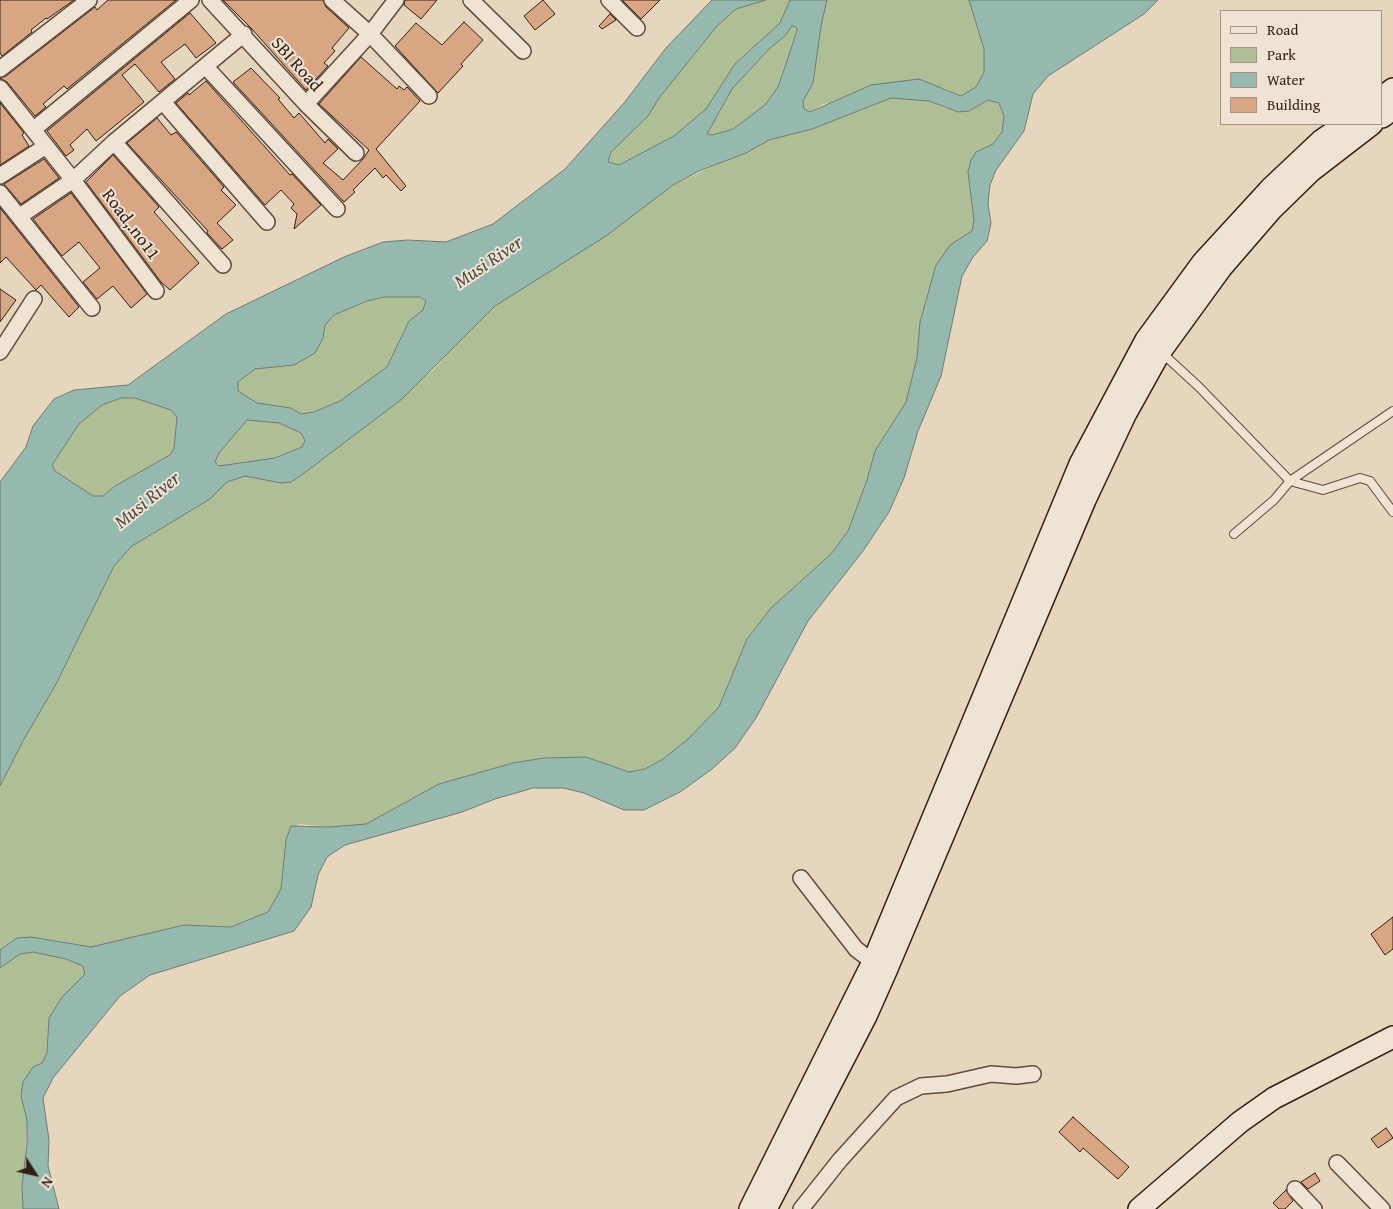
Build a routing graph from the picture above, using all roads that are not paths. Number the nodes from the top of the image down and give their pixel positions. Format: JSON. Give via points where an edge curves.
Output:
{"nodes":[{"id":1,"x":89,"y":0,"type":"edge"},
{"id":2,"x":191,"y":0,"type":"edge"},
{"id":3,"x":210,"y":0,"type":"edge"},
{"id":4,"x":332,"y":0,"type":"edge"},
{"id":5,"x":396,"y":0,"type":"edge"},
{"id":6,"x":471,"y":0,"type":"edge"},
{"id":7,"x":609,"y":0,"type":"edge"},
{"id":8,"x":637,"y":28,"type":"dead end"},
{"id":9,"x":244,"y":34,"type":"junction"},
{"id":10,"x":370,"y":34,"type":"junction"},
{"id":11,"x":523,"y":51,"type":"dead end"},
{"id":12,"x":206,"y":67,"type":"junction"},
{"id":13,"x":0,"y":69,"type":"edge"},
{"id":14,"x":0,"y":88,"type":"edge"},
{"id":15,"x":429,"y":96,"type":"dead end"},
{"id":16,"x":163,"y":102,"type":"junction"},
{"id":17,"x":306,"y":104,"type":"junction"},
{"id":18,"x":1344,"y":125,"type":"edge"},
{"id":19,"x":1371,"y":125,"type":"edge"},
{"id":20,"x":34,"y":129,"type":"junction"},
{"id":21,"x":114,"y":142,"type":"junction"},
{"id":22,"x":46,"y":146,"type":"junction"},
{"id":23,"x":356,"y":153,"type":"dead end"},
{"id":24,"x":0,"y":176,"type":"edge"},
{"id":25,"x":74,"y":180,"type":"junction"},
{"id":26,"x":0,"y":193,"type":"edge"},
{"id":27,"x":337,"y":209,"type":"dead end"},
{"id":28,"x":20,"y":216,"type":"junction"},
{"id":29,"x":267,"y":222,"type":"dead end"},
{"id":30,"x":223,"y":265,"type":"dead end"},
{"id":31,"x":156,"y":291,"type":"dead end"},
{"id":32,"x":34,"y":299,"type":"dead end"},
{"id":33,"x":92,"y":308,"type":"dead end"},
{"id":34,"x":1153,"y":346,"type":"junction"},
{"id":35,"x":0,"y":352,"type":"edge"},
{"id":36,"x":1393,"y":411,"type":"edge"},
{"id":37,"x":1290,"y":481,"type":"junction"},
{"id":38,"x":1393,"y":512,"type":"edge"},
{"id":39,"x":1234,"y":534,"type":"dead end"},
{"id":40,"x":801,"y":878,"type":"dead end"},
{"id":41,"x":880,"y":967,"type":"junction"},
{"id":42,"x":1393,"y":1037,"type":"edge"},
{"id":43,"x":1034,"y":1074,"type":"dead end"},
{"id":44,"x":1337,"y":1164,"type":"dead end"},
{"id":45,"x":1296,"y":1189,"type":"dead end"},
{"id":46,"x":1149,"y":1206,"type":"edge"},
{"id":47,"x":750,"y":1209,"type":"edge"},
{"id":48,"x":766,"y":1209,"type":"edge"},
{"id":49,"x":801,"y":1209,"type":"edge"},
{"id":50,"x":1314,"y":1209,"type":"edge"},
{"id":51,"x":1382,"y":1209,"type":"edge"}],
"edges":[{"from":1,"to":13,"type":"street"},
{"from":2,"to":20,"type":"street"},
{"from":3,"to":9,"type":"street","name":"SBI Road"},
{"from":4,"to":10,"type":"street"},
{"from":5,"to":10,"type":"street"},
{"from":6,"to":11,"type":"street"},
{"from":7,"to":8,"type":"street"},
{"from":9,"to":12,"type":"street"},
{"from":9,"to":17,"type":"street","name":"SBI Road"},
{"from":10,"to":15,"type":"street"},
{"from":10,"to":17,"type":"street"},
{"from":12,"to":16,"type":"street"},
{"from":12,"to":27,"type":"street"},
{"from":14,"to":20,"type":"street","name":"Road,.no11"},
{"from":16,"to":21,"type":"street"},
{"from":16,"to":29,"type":"street"},
{"from":17,"to":23,"type":"street","name":"SBI Road"},
{"from":18,"to":34,"type":"street","via":[[1322,140],[1256,203],[1202,262]]},
{"from":19,"to":34,"type":"street","via":[[1311,171],[1272,209]]},
{"from":20,"to":22,"type":"street","name":"Road,.no11"},
{"from":21,"to":25,"type":"street"},
{"from":21,"to":30,"type":"street"},
{"from":22,"to":24,"type":"street"},
{"from":22,"to":25,"type":"street","name":"Road,.no11"},
{"from":25,"to":28,"type":"street"},
{"from":25,"to":31,"type":"street","name":"Road,.no11"},
{"from":26,"to":28,"type":"street"},
{"from":28,"to":33,"type":"street"},
{"from":32,"to":35,"type":"street"},
{"from":34,"to":37,"type":"lane","via":[[1199,387]]},
{"from":34,"to":41,"type":"street","via":[[1080,464]]},
{"from":36,"to":37,"type":"lane"},
{"from":37,"to":38,"type":"lane","via":[[1323,490],[1360,478],[1370,481]]},
{"from":37,"to":39,"type":"lane","via":[[1274,500]]},
{"from":40,"to":41,"type":"street","via":[[856,949]]},
{"from":41,"to":47,"type":"street"},
{"from":41,"to":48,"type":"street","via":[[866,1016]]},
{"from":42,"to":46,"type":"street","via":[[1274,1098],[1240,1122]]},
{"from":43,"to":49,"type":"street","via":[[991,1074],[921,1086],[896,1098]]},
{"from":44,"to":51,"type":"street"},
{"from":45,"to":50,"type":"street"}]}
